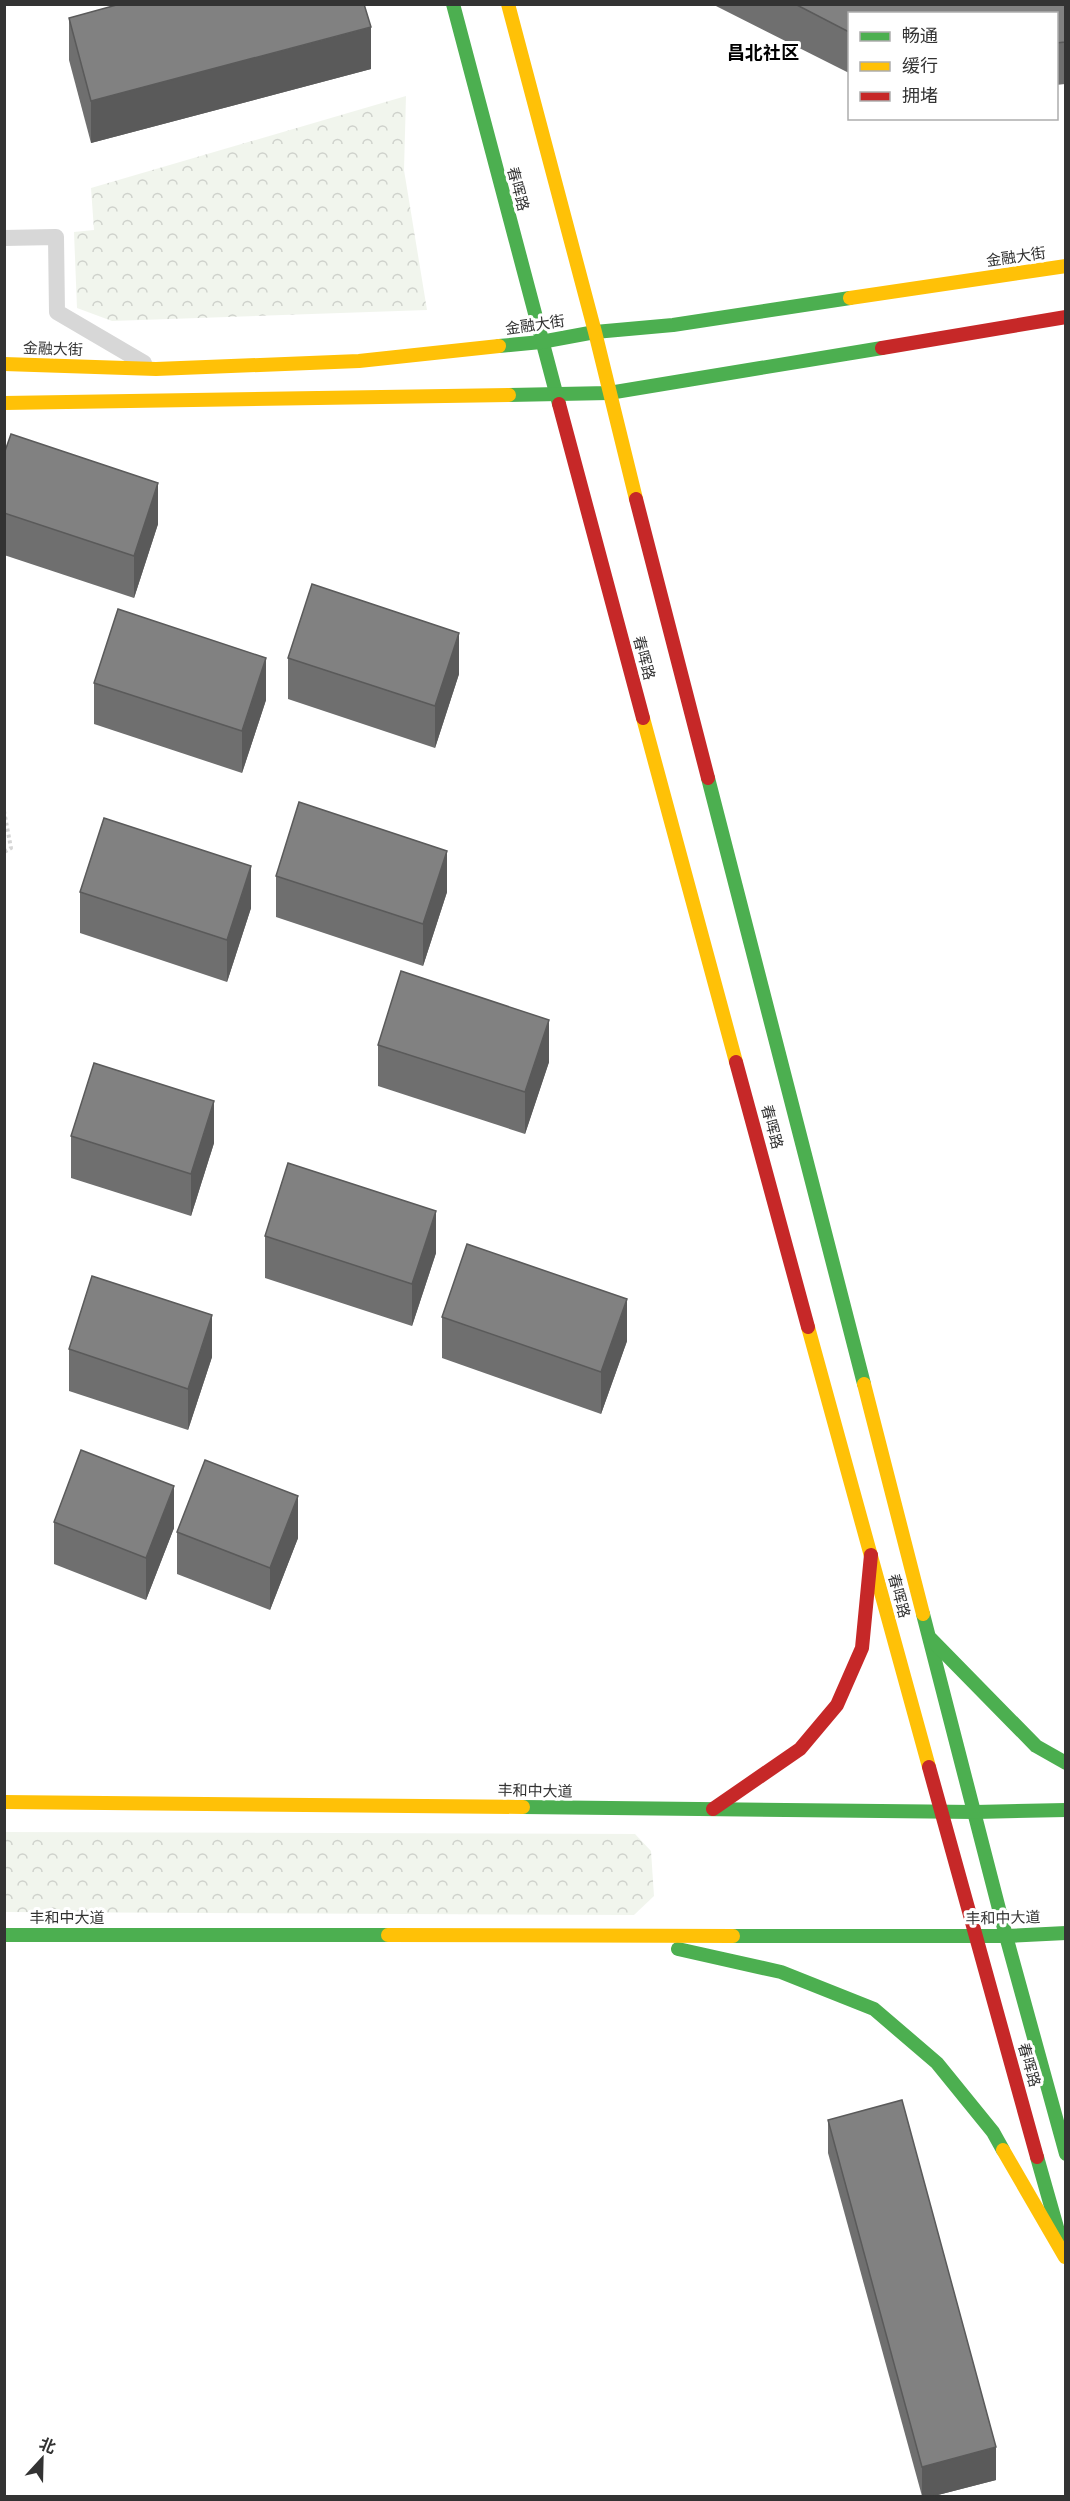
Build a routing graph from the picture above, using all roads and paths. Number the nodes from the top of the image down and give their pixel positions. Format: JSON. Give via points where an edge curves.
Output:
{"nodes":[{"id":1,"x":453,"y":4,"type":"edge"},
{"id":2,"x":508,"y":4,"type":"edge"},
{"id":3,"x":4,"y":238,"type":"edge"},
{"id":4,"x":1065,"y":266,"type":"edge"},
{"id":5,"x":1065,"y":317,"type":"edge"},
{"id":6,"x":595,"y":332,"type":"junction"},
{"id":7,"x":541,"y":342,"type":"junction"},
{"id":8,"x":4,"y":364,"type":"edge"},
{"id":9,"x":156,"y":369,"type":"junction"},
{"id":10,"x":609,"y":393,"type":"junction"},
{"id":11,"x":555,"y":394,"type":"junction"},
{"id":12,"x":4,"y":403,"type":"edge"},
{"id":13,"x":4,"y":811,"type":"edge"},
{"id":14,"x":4,"y":852,"type":"edge"},
{"id":15,"x":871,"y":1555,"type":"junction"},
{"id":16,"x":930,"y":1639,"type":"junction"},
{"id":17,"x":1065,"y":1763,"type":"edge"},
{"id":18,"x":4,"y":1802,"type":"edge"},
{"id":19,"x":713,"y":1809,"type":"junction"},
{"id":20,"x":1065,"y":1810,"type":"edge"},
{"id":21,"x":941,"y":1812,"type":"junction"},
{"id":22,"x":975,"y":1812,"type":"junction"},
{"id":23,"x":1065,"y":1933,"type":"edge"},
{"id":24,"x":4,"y":1935,"type":"edge"},
{"id":25,"x":614,"y":1935,"type":"junction"},
{"id":26,"x":976,"y":1935,"type":"junction"},
{"id":27,"x":1006,"y":1936,"type":"junction"},
{"id":28,"x":1065,"y":2154,"type":"edge"},
{"id":29,"x":1065,"y":2257,"type":"edge"}],
"edges":[{"from":1,"to":7,"type":"street","name":"春晖路"},
{"from":2,"to":6,"type":"street","name":"春晖路"},
{"from":3,"to":9,"type":"lane","via":[[56,237],[57,312]]},
{"from":4,"to":6,"type":"street","name":"金融大街","via":[[673,325]]},
{"from":5,"to":10,"type":"street"},
{"from":6,"to":7,"type":"street","name":"金融大街"},
{"from":6,"to":10,"type":"street","name":"春晖路"},
{"from":7,"to":9,"type":"street","name":"金融大街","via":[[359,361]]},
{"from":7,"to":11,"type":"street","name":"春晖路"},
{"from":8,"to":9,"type":"street","name":"金融大街"},
{"from":10,"to":11,"type":"street"},
{"from":10,"to":16,"type":"street","name":"春晖路"},
{"from":11,"to":12,"type":"street"},
{"from":11,"to":15,"type":"street","name":"春晖路"},
{"from":13,"to":14,"type":"path","via":[[11,848]]},
{"from":15,"to":19,"type":"street","via":[[862,1648],[837,1704],[800,1749]]},
{"from":15,"to":21,"type":"street","name":"春晖路"},
{"from":16,"to":17,"type":"street","via":[[1036,1746]]},
{"from":16,"to":22,"type":"street","name":"春晖路"},
{"from":18,"to":19,"type":"street","name":"丰和中大道"},
{"from":19,"to":21,"type":"street","name":"丰和中大道"},
{"from":20,"to":22,"type":"street","name":"丰和中大道"},
{"from":21,"to":22,"type":"street","name":"丰和中大道"},
{"from":21,"to":26,"type":"street","name":"春晖路"},
{"from":22,"to":27,"type":"street","name":"春晖路"},
{"from":23,"to":27,"type":"street","name":"丰和中大道"},
{"from":24,"to":25,"type":"street","name":"丰和中大道"},
{"from":25,"to":26,"type":"street","name":"丰和中大道"},
{"from":25,"to":29,"type":"street","via":[[781,1972],[874,2009],[936,2063],[993,2132]]},
{"from":26,"to":27,"type":"street","name":"丰和中大道"},
{"from":26,"to":29,"type":"street","name":"春晖路"},
{"from":27,"to":28,"type":"street","name":"春晖路"}]}
